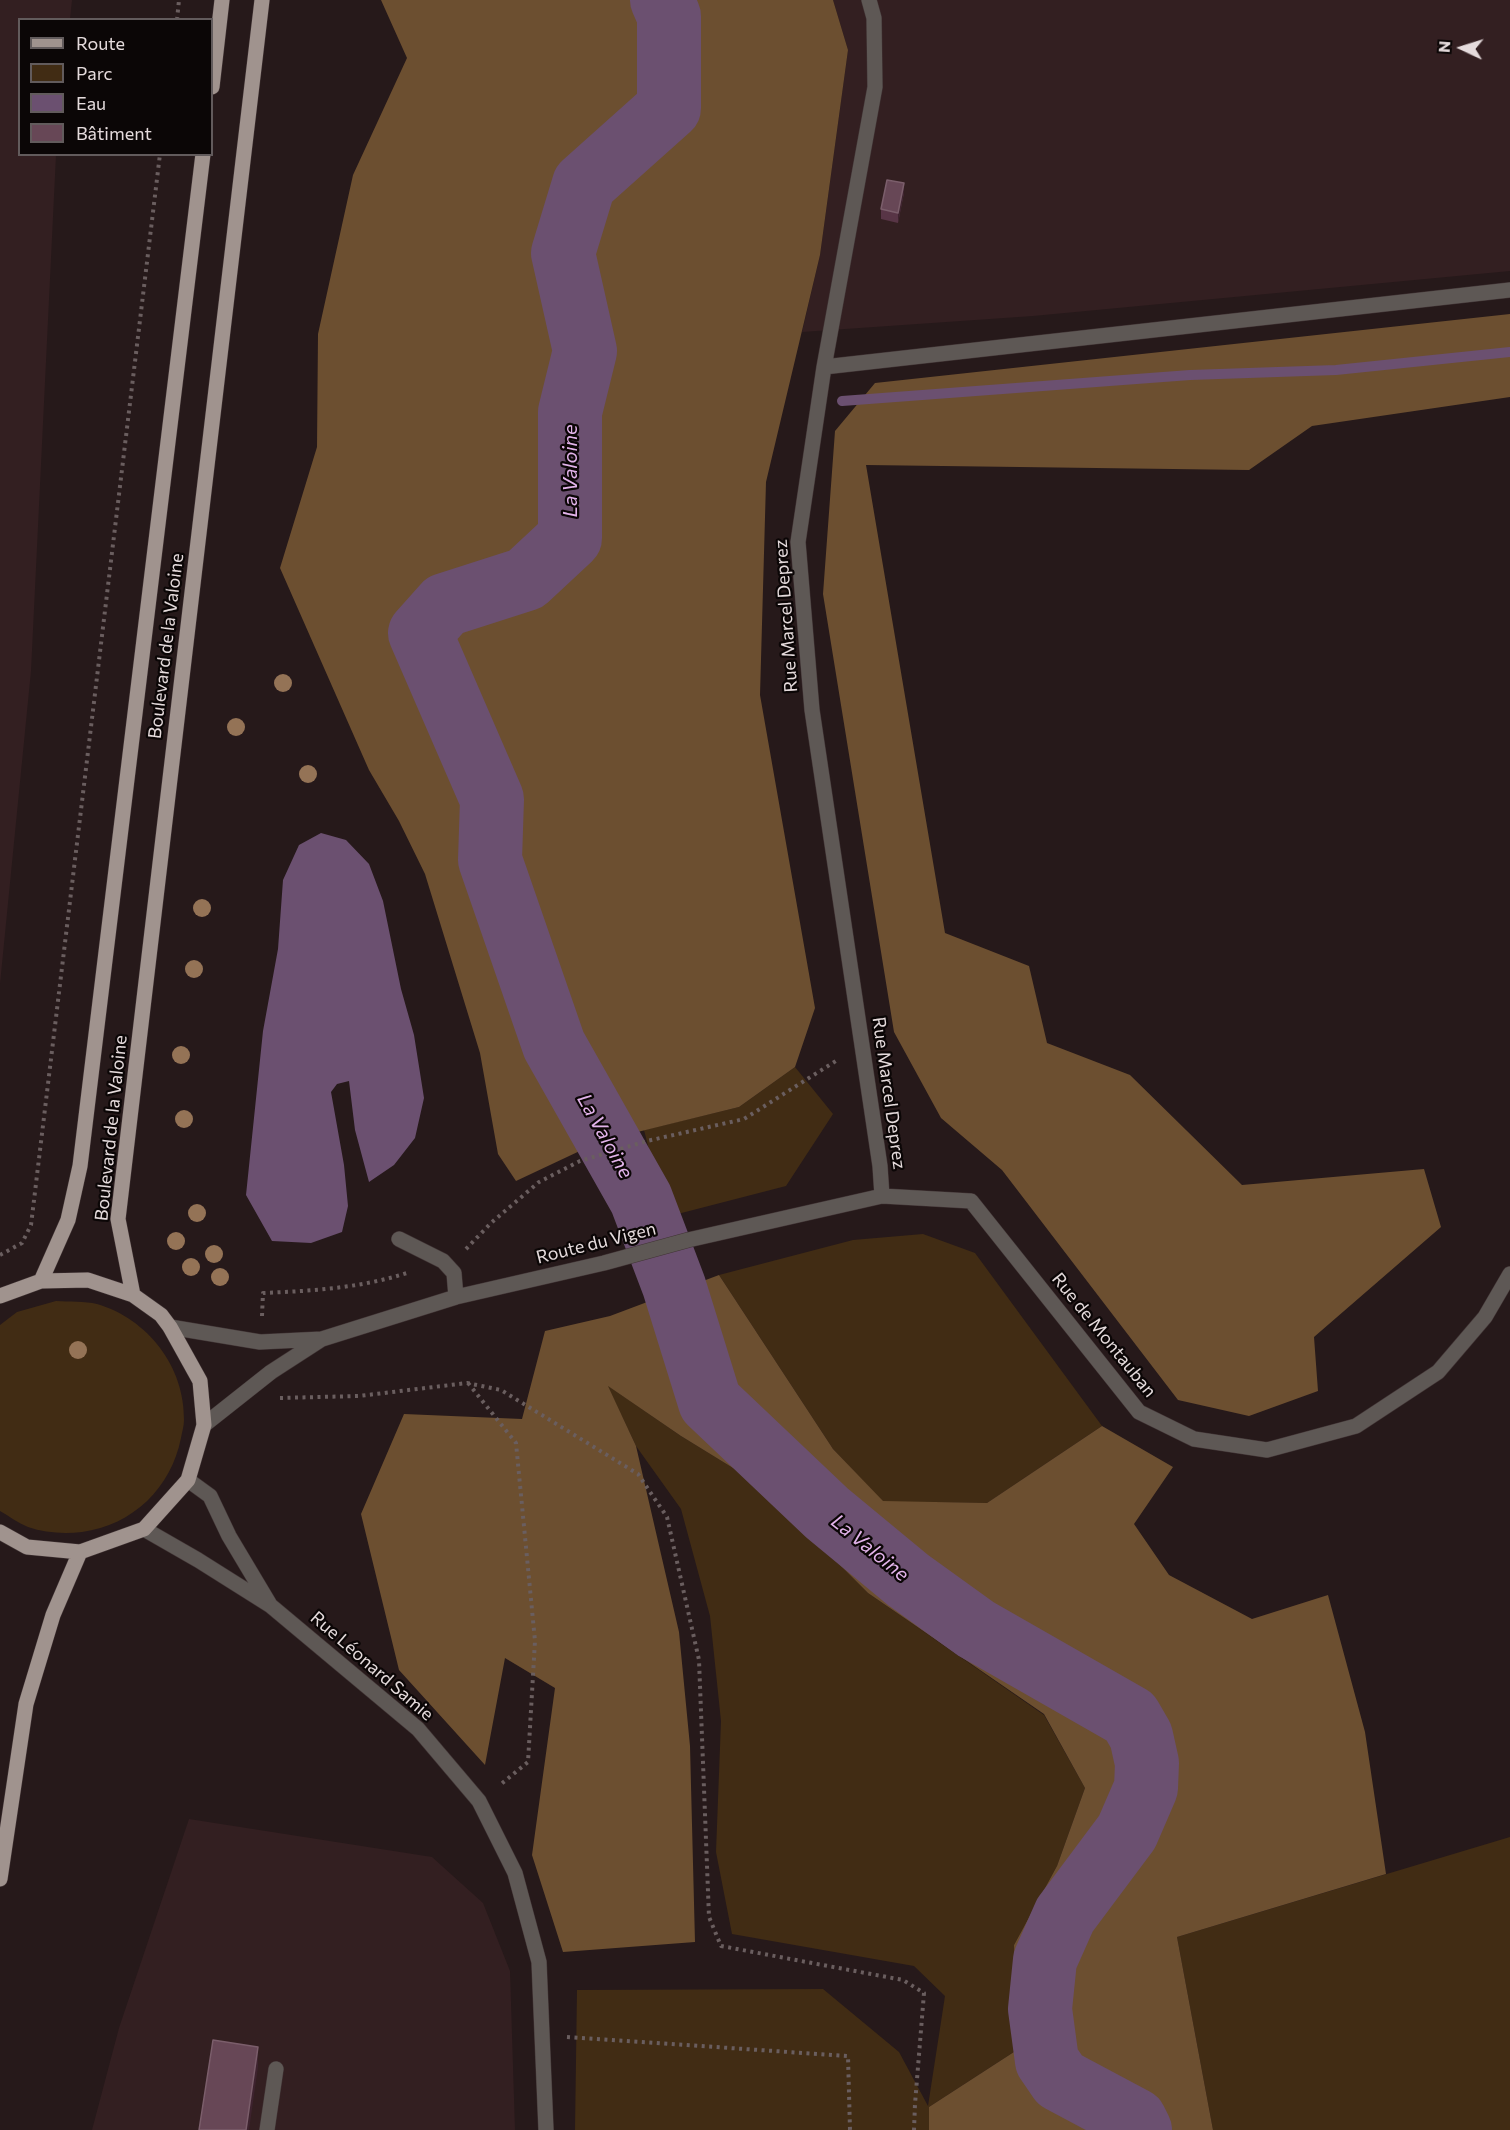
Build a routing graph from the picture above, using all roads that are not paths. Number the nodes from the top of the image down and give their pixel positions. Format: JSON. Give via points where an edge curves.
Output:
{"nodes":[{"id":1,"x":222,"y":0,"type":"edge"},
{"id":2,"x":262,"y":0,"type":"edge"},
{"id":3,"x":868,"y":0,"type":"edge"},
{"id":4,"x":213,"y":78,"type":"edge"},
{"id":5,"x":203,"y":156,"type":"edge"},
{"id":6,"x":1510,"y":290,"type":"edge"},
{"id":7,"x":824,"y":367,"type":"junction"},
{"id":8,"x":882,"y":1196,"type":"junction"},
{"id":9,"x":399,"y":1239,"type":"dead end"},
{"id":10,"x":1510,"y":1274,"type":"edge"},
{"id":11,"x":41,"y":1281,"type":"junction"},
{"id":12,"x":133,"y":1295,"type":"junction"},
{"id":13,"x":0,"y":1296,"type":"edge"},
{"id":14,"x":456,"y":1297,"type":"junction"},
{"id":15,"x":170,"y":1326,"type":"junction"},
{"id":16,"x":322,"y":1339,"type":"junction"},
{"id":17,"x":204,"y":1425,"type":"junction"},
{"id":18,"x":188,"y":1480,"type":"junction"},
{"id":19,"x":144,"y":1529,"type":"junction"},
{"id":20,"x":0,"y":1532,"type":"edge"},
{"id":21,"x":80,"y":1552,"type":"junction"},
{"id":22,"x":271,"y":1606,"type":"junction"},
{"id":23,"x":0,"y":1879,"type":"edge"},
{"id":24,"x":276,"y":2069,"type":"dead end"},
{"id":25,"x":267,"y":2130,"type":"edge"},
{"id":26,"x":546,"y":2130,"type":"edge"}],
"edges":[{"from":1,"to":4,"type":"main road"},
{"from":2,"to":12,"type":"main road","name":"Boulevard de la Valoine","via":[[118,1219]]},
{"from":3,"to":7,"type":"street","name":"Rue Marcel Deprez","via":[[874,18],[875,87]]},
{"from":5,"to":11,"type":"main road","name":"Boulevard de la Valoine","via":[[80,1166],[68,1220]]},
{"from":6,"to":7,"type":"street"},
{"from":7,"to":8,"type":"street","name":"Rue Marcel Deprez","via":[[798,542],[812,710]]},
{"from":8,"to":10,"type":"street","name":"Rue de Montauban","via":[[971,1201],[1139,1412],[1194,1439],[1267,1450],[1356,1426],[1438,1372],[1485,1317]]},
{"from":8,"to":14,"type":"street","name":"Route du Vigen"},
{"from":9,"to":14,"type":"street","via":[[443,1261],[454,1273]]},
{"from":11,"to":12,"type":"main road","via":[[88,1280]]},
{"from":11,"to":13,"type":"main road"},
{"from":12,"to":15,"type":"main road"},
{"from":14,"to":16,"type":"street","name":"Route du Vigen"},
{"from":15,"to":16,"type":"street","name":"Route du Vigen","via":[[260,1342]]},
{"from":15,"to":17,"type":"main road","via":[[200,1381]]},
{"from":16,"to":17,"type":"street","name":"Route du Vigen","via":[[271,1372]]},
{"from":17,"to":18,"type":"main road"},
{"from":18,"to":19,"type":"main road"},
{"from":18,"to":22,"type":"street","via":[[210,1496]]},
{"from":19,"to":21,"type":"main road"},
{"from":19,"to":22,"type":"street"},
{"from":20,"to":21,"type":"main road","via":[[27,1547]]},
{"from":21,"to":23,"type":"main road","via":[[53,1615],[26,1704]]},
{"from":22,"to":26,"type":"street","name":"Rue Léonard Samie","via":[[418,1729],[478,1801],[514,1873],[539,1962]]},
{"from":24,"to":25,"type":"street"}]}
